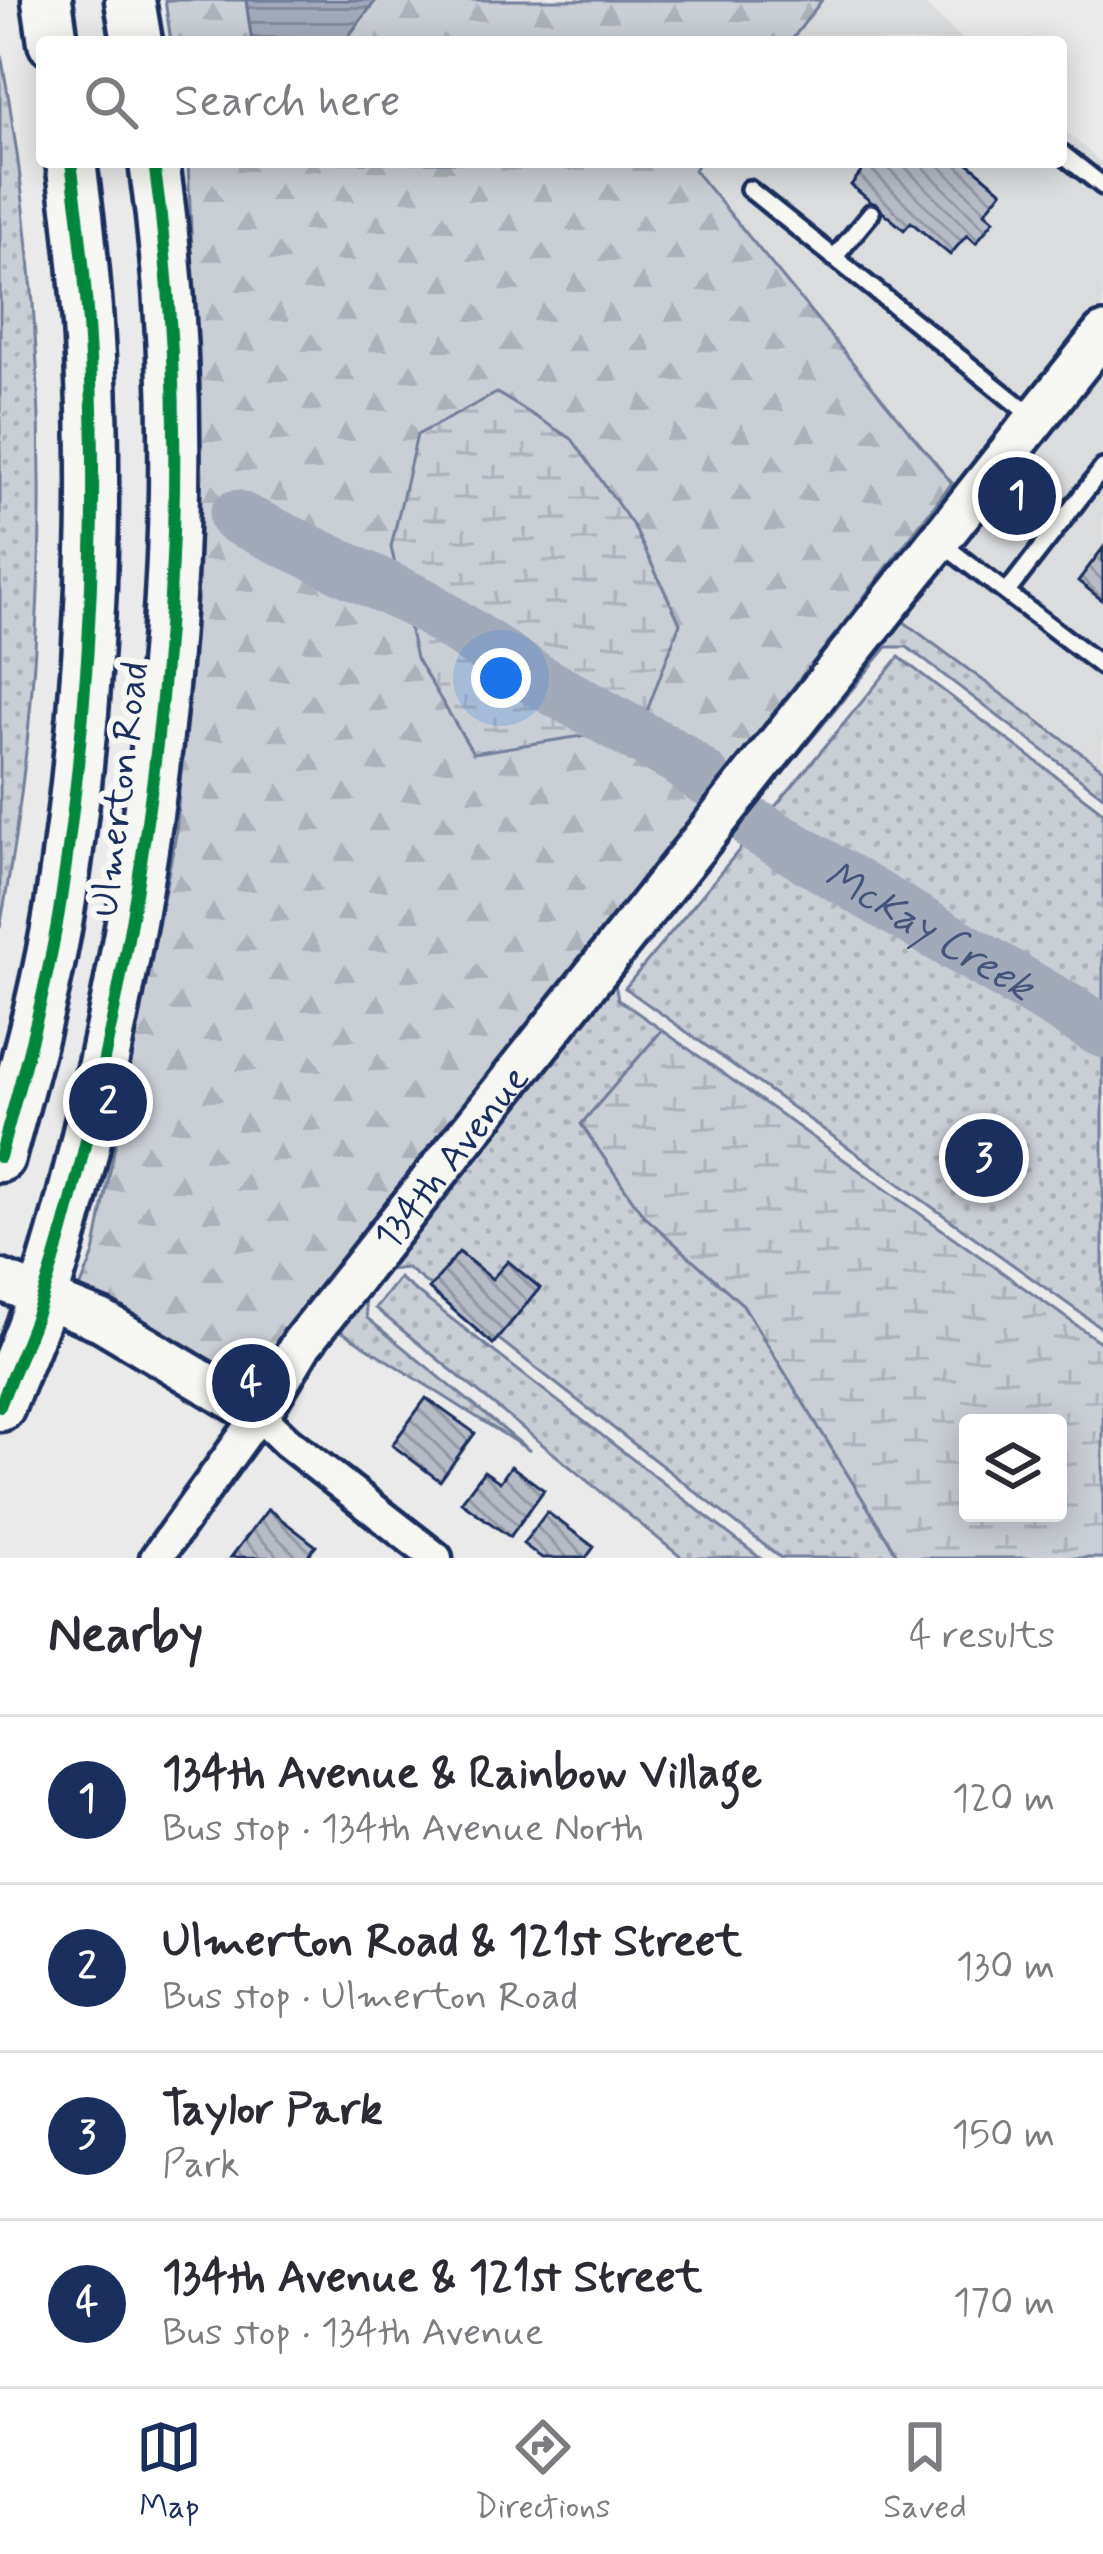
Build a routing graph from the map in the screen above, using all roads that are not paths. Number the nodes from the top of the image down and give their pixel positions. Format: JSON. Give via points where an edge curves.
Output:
{"nodes":[{"id":1,"x":47,"y":0,"type":"edge"},
{"id":2,"x":130,"y":0,"type":"edge"},
{"id":3,"x":52,"y":36,"type":"edge"},
{"id":4,"x":136,"y":36,"type":"edge"},
{"id":5,"x":1067,"y":158,"type":"edge"},
{"id":6,"x":72,"y":168,"type":"edge"},
{"id":7,"x":155,"y":168,"type":"edge"},
{"id":8,"x":1103,"y":186,"type":"edge"},
{"id":9,"x":749,"y":189,"type":"dead end"},
{"id":10,"x":871,"y":213,"type":"dead end"},
{"id":11,"x":834,"y":258,"type":"junction"},
{"id":12,"x":1092,"y":355,"type":"edge"},
{"id":13,"x":1036,"y":419,"type":"junction"},
{"id":14,"x":1103,"y":468,"type":"edge"},
{"id":15,"x":939,"y":541,"type":"junction"},
{"id":16,"x":1007,"y":592,"type":"junction"},
{"id":17,"x":1103,"y":667,"type":"edge"},
{"id":18,"x":0,"y":1157,"type":"edge"},
{"id":19,"x":21,"y":1288,"type":"edge"},
{"id":20,"x":0,"y":1406,"type":"edge"},
{"id":21,"x":259,"y":1415,"type":"junction"},
{"id":22,"x":156,"y":1558,"type":"edge"},
{"id":23,"x":436,"y":1558,"type":"edge"}],
"edges":[{"from":1,"to":3,"type":"main road"},
{"from":2,"to":4,"type":"main road"},
{"from":5,"to":8,"type":"lane"},
{"from":6,"to":18,"type":"main road","name":"Ulmerton Road","via":[[94,446],[82,720],[61,902]]},
{"from":7,"to":19,"type":"main road","name":"Ulmerton Road","via":[[173,484],[151,815],[87,1141]]},
{"from":9,"to":11,"type":"lane"},
{"from":10,"to":11,"type":"lane"},
{"from":11,"to":13,"type":"lane"},
{"from":12,"to":13,"type":"street","name":"134th Avenue"},
{"from":13,"to":15,"type":"street","name":"134th Avenue"},
{"from":14,"to":16,"type":"lane"},
{"from":15,"to":16,"type":"lane"},
{"from":15,"to":21,"type":"street","name":"134th Avenue","via":[[302,1343]]},
{"from":16,"to":17,"type":"lane"},
{"from":19,"to":20,"type":"main road","name":"Ulmerton Road"},
{"from":19,"to":21,"type":"street","via":[[102,1322]]},
{"from":21,"to":22,"type":"street","name":"134th Avenue"},
{"from":21,"to":23,"type":"street"}]}
